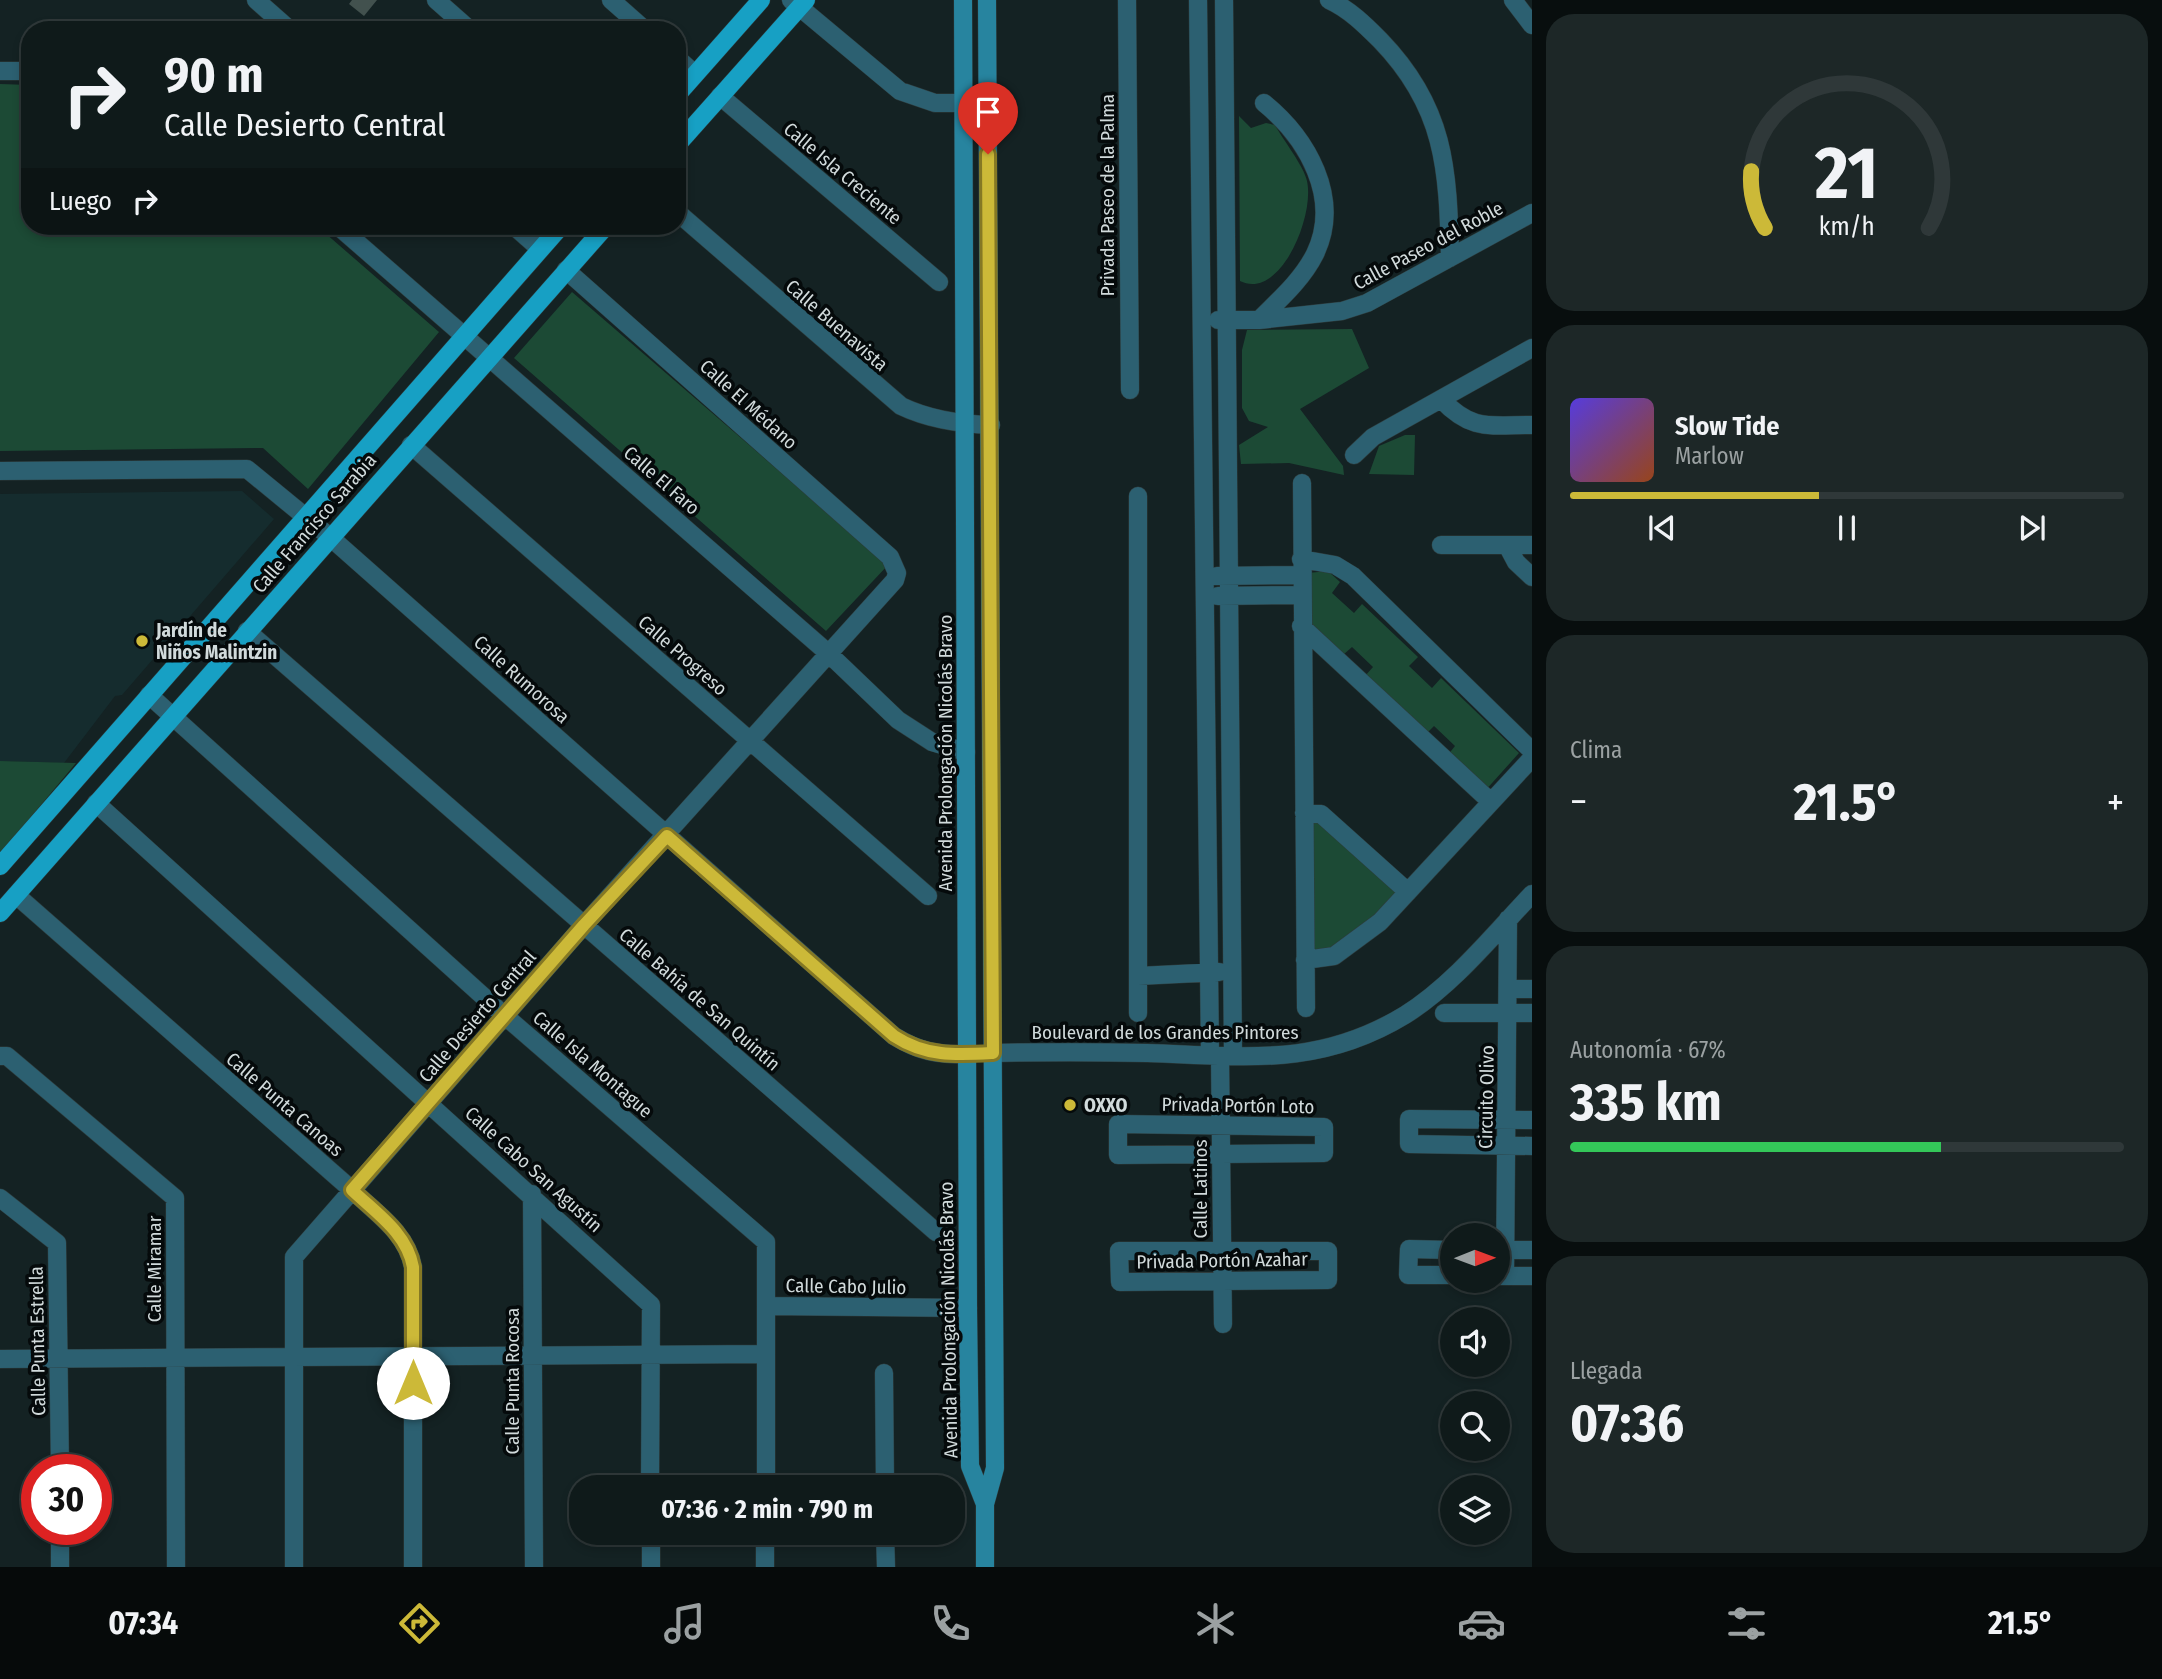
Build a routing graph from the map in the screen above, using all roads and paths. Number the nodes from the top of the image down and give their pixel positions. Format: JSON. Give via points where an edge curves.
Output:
{"nodes":[{"id":1,"x":257,"y":0,"type":"edge"},
{"id":2,"x":436,"y":0,"type":"edge"},
{"id":3,"x":611,"y":0,"type":"edge"},
{"id":4,"x":761,"y":0,"type":"edge"},
{"id":5,"x":963,"y":0,"type":"edge"},
{"id":6,"x":987,"y":0,"type":"edge"},
{"id":7,"x":1127,"y":0,"type":"edge"},
{"id":8,"x":1198,"y":0,"type":"edge"},
{"id":9,"x":1224,"y":0,"type":"edge"},
{"id":10,"x":1329,"y":0,"type":"edge"},
{"id":11,"x":1513,"y":0,"type":"edge"},
{"id":12,"x":1527,"y":0,"type":"edge"},
{"id":13,"x":799,"y":2,"type":"edge"},
{"id":14,"x":1532,"y":18,"type":"edge"},
{"id":15,"x":280,"y":21,"type":"edge"},
{"id":16,"x":460,"y":21,"type":"edge"},
{"id":17,"x":635,"y":21,"type":"edge"},
{"id":18,"x":1532,"y":25,"type":"edge"},
{"id":19,"x":686,"y":66,"type":"edge"},
{"id":20,"x":0,"y":71,"type":"edge"},
{"id":21,"x":21,"y":71,"type":"edge"},
{"id":22,"x":695,"y":74,"type":"junction"},
{"id":23,"x":686,"y":84,"type":"edge"},
{"id":24,"x":720,"y":96,"type":"junction"},
{"id":25,"x":965,"y":103,"type":"junction"},
{"id":26,"x":1264,"y":103,"type":"dead end"},
{"id":27,"x":686,"y":135,"type":"edge"},
{"id":28,"x":1532,"y":213,"type":"edge"},
{"id":29,"x":686,"y":220,"type":"edge"},
{"id":30,"x":348,"y":235,"type":"edge"},
{"id":31,"x":524,"y":235,"type":"edge"},
{"id":32,"x":553,"y":235,"type":"edge"},
{"id":33,"x":598,"y":235,"type":"edge"},
{"id":34,"x":540,"y":249,"type":"junction"},
{"id":35,"x":1450,"y":258,"type":"junction"},
{"id":36,"x":566,"y":270,"type":"junction"},
{"id":37,"x":939,"y":282,"type":"dead end"},
{"id":38,"x":1203,"y":320,"type":"junction"},
{"id":39,"x":1227,"y":320,"type":"junction"},
{"id":40,"x":1259,"y":320,"type":"junction"},
{"id":41,"x":464,"y":335,"type":"junction"},
{"id":42,"x":1532,"y":348,"type":"edge"},
{"id":43,"x":489,"y":357,"type":"junction"},
{"id":44,"x":1130,"y":390,"type":"dead end"},
{"id":45,"x":1441,"y":399,"type":"junction"},
{"id":46,"x":965,"y":424,"type":"junction"},
{"id":47,"x":991,"y":425,"type":"junction"},
{"id":48,"x":1532,"y":425,"type":"edge"},
{"id":49,"x":411,"y":445,"type":"junction"},
{"id":50,"x":1354,"y":455,"type":"dead end"},
{"id":51,"x":0,"y":471,"type":"edge"},
{"id":52,"x":1301,"y":483,"type":"dead end"},
{"id":53,"x":1138,"y":496,"type":"dead end"},
{"id":54,"x":305,"y":516,"type":"junction"},
{"id":55,"x":330,"y":537,"type":"junction"},
{"id":56,"x":1441,"y":545,"type":"dead end"},
{"id":57,"x":1507,"y":545,"type":"junction"},
{"id":58,"x":1532,"y":545,"type":"edge"},
{"id":59,"x":1301,"y":567,"type":"junction"},
{"id":60,"x":897,"y":573,"type":"joint"},
{"id":61,"x":1207,"y":576,"type":"junction"},
{"id":62,"x":1229,"y":576,"type":"junction"},
{"id":63,"x":1532,"y":577,"type":"edge"},
{"id":64,"x":1301,"y":595,"type":"junction"},
{"id":65,"x":1207,"y":596,"type":"junction"},
{"id":66,"x":1229,"y":596,"type":"junction"},
{"id":67,"x":1301,"y":626,"type":"junction"},
{"id":68,"x":247,"y":631,"type":"junction"},
{"id":69,"x":828,"y":653,"type":"junction"},
{"id":70,"x":149,"y":695,"type":"junction"},
{"id":71,"x":173,"y":717,"type":"junction"},
{"id":72,"x":749,"y":740,"type":"junction"},
{"id":73,"x":1532,"y":751,"type":"edge"},
{"id":74,"x":966,"y":752,"type":"junction"},
{"id":75,"x":1532,"y":758,"type":"edge"},
{"id":76,"x":1491,"y":802,"type":"junction"},
{"id":77,"x":96,"y":803,"type":"junction"},
{"id":78,"x":1304,"y":813,"type":"junction"},
{"id":79,"x":667,"y":836,"type":"junction"},
{"id":80,"x":0,"y":866,"type":"edge"},
{"id":81,"x":1408,"y":892,"type":"junction"},
{"id":82,"x":1532,"y":894,"type":"edge"},
{"id":83,"x":16,"y":895,"type":"junction"},
{"id":84,"x":928,"y":896,"type":"dead end"},
{"id":85,"x":0,"y":913,"type":"edge"},
{"id":86,"x":1508,"y":919,"type":"junction"},
{"id":87,"x":584,"y":925,"type":"junction"},
{"id":88,"x":1305,"y":960,"type":"junction"},
{"id":89,"x":1232,"y":966,"type":"junction"},
{"id":90,"x":1209,"y":967,"type":"junction"},
{"id":91,"x":1138,"y":970,"type":"junction"},
{"id":92,"x":1507,"y":989,"type":"junction"},
{"id":93,"x":1532,"y":989,"type":"edge"},
{"id":94,"x":1306,"y":1008,"type":"dead end"},
{"id":95,"x":1139,"y":1013,"type":"dead end"},
{"id":96,"x":1444,"y":1013,"type":"dead end"},
{"id":97,"x":1507,"y":1013,"type":"junction"},
{"id":98,"x":1532,"y":1013,"type":"edge"},
{"id":99,"x":505,"y":1016,"type":"junction"},
{"id":100,"x":993,"y":1053,"type":"junction"},
{"id":101,"x":966,"y":1054,"type":"junction"},
{"id":102,"x":1221,"y":1055,"type":"junction"},
{"id":103,"x":0,"y":1056,"type":"edge"},
{"id":104,"x":428,"y":1103,"type":"junction"},
{"id":105,"x":1506,"y":1120,"type":"junction"},
{"id":106,"x":1532,"y":1120,"type":"edge"},
{"id":107,"x":1221,"y":1125,"type":"junction"},
{"id":108,"x":1506,"y":1146,"type":"junction"},
{"id":109,"x":1532,"y":1146,"type":"edge"},
{"id":110,"x":1221,"y":1154,"type":"junction"},
{"id":111,"x":352,"y":1190,"type":"junction"},
{"id":112,"x":532,"y":1194,"type":"junction"},
{"id":113,"x":0,"y":1198,"type":"edge"},
{"id":114,"x":1503,"y":1223,"type":"edge"},
{"id":115,"x":936,"y":1232,"type":"dead end"},
{"id":116,"x":1440,"y":1250,"type":"edge"},
{"id":117,"x":1510,"y":1250,"type":"edge"},
{"id":118,"x":1532,"y":1250,"type":"edge"},
{"id":119,"x":1222,"y":1251,"type":"junction"},
{"id":120,"x":1440,"y":1276,"type":"edge"},
{"id":121,"x":1510,"y":1276,"type":"edge"},
{"id":122,"x":1532,"y":1276,"type":"edge"},
{"id":123,"x":1222,"y":1281,"type":"junction"},
{"id":124,"x":766,"y":1306,"type":"junction"},
{"id":125,"x":968,"y":1308,"type":"junction"},
{"id":126,"x":1223,"y":1324,"type":"dead end"},
{"id":127,"x":766,"y":1354,"type":"junction"},
{"id":128,"x":650,"y":1355,"type":"junction"},
{"id":129,"x":413,"y":1356,"type":"junction"},
{"id":130,"x":532,"y":1356,"type":"junction"},
{"id":131,"x":294,"y":1357,"type":"junction"},
{"id":132,"x":175,"y":1358,"type":"junction"},
{"id":133,"x":0,"y":1359,"type":"edge"},
{"id":134,"x":58,"y":1359,"type":"junction"},
{"id":135,"x":884,"y":1373,"type":"dead end"},
{"id":136,"x":60,"y":1454,"type":"edge"},
{"id":137,"x":650,"y":1475,"type":"edge"},
{"id":138,"x":766,"y":1475,"type":"edge"},
{"id":139,"x":885,"y":1475,"type":"edge"},
{"id":140,"x":985,"y":1503,"type":"junction"},
{"id":141,"x":60,"y":1545,"type":"edge"},
{"id":142,"x":651,"y":1545,"type":"edge"},
{"id":143,"x":765,"y":1545,"type":"edge"},
{"id":144,"x":885,"y":1545,"type":"edge"},
{"id":145,"x":61,"y":1567,"type":"edge"},
{"id":146,"x":176,"y":1567,"type":"edge"},
{"id":147,"x":294,"y":1567,"type":"edge"},
{"id":148,"x":413,"y":1567,"type":"edge"},
{"id":149,"x":534,"y":1567,"type":"edge"},
{"id":150,"x":651,"y":1567,"type":"edge"},
{"id":151,"x":765,"y":1567,"type":"edge"},
{"id":152,"x":886,"y":1567,"type":"edge"},
{"id":153,"x":985,"y":1567,"type":"edge"}],
"edges":[{"from":1,"to":15,"type":"street"},
{"from":2,"to":16,"type":"street"},
{"from":3,"to":17,"type":"street"},
{"from":4,"to":22,"type":"main road"},
{"from":5,"to":25,"type":"main road","name":"Avenida Prolongación Nicolás Bravo"},
{"from":6,"to":47,"type":"main road","name":"Avenida Prolongación Nicolás Bravo"},
{"from":7,"to":44,"type":"street","name":"Privada Paseo de la Palma"},
{"from":8,"to":38,"type":"street"},
{"from":9,"to":39,"type":"street"},
{"from":10,"to":35,"type":"street","via":[[1368,28],[1391,52],[1414,80],[1438,129],[1447,182]]},
{"from":11,"to":18,"type":"street"},
{"from":12,"to":14,"type":"street"},
{"from":13,"to":24,"type":"main road"},
{"from":13,"to":25,"type":"street","via":[[901,92],[935,103]]},
{"from":19,"to":22,"type":"street"},
{"from":20,"to":21,"type":"street"},
{"from":22,"to":23,"type":"main road"},
{"from":24,"to":27,"type":"main road"},
{"from":24,"to":37,"type":"street","name":"Calle Isla Creciente"},
{"from":25,"to":46,"type":"main road","name":"Avenida Prolongación Nicolás Bravo"},
{"from":26,"to":40,"type":"street","via":[[1288,122],[1306,148],[1318,175],[1323,228],[1306,269]]},
{"from":28,"to":35,"type":"street","name":"Calle Paseo del Roble"},
{"from":29,"to":46,"type":"street","name":"Calle Buenavista","via":[[885,395],[919,414]]},
{"from":30,"to":41,"type":"street","name":"Calle El Faro"},
{"from":31,"to":34,"type":"street"},
{"from":32,"to":34,"type":"main road","name":"Calle Francisco Sarabia"},
{"from":33,"to":36,"type":"main road","name":"Calle Francisco Sarabia"},
{"from":34,"to":41,"type":"main road","name":"Calle Francisco Sarabia"},
{"from":35,"to":40,"type":"street","name":"Calle Paseo del Roble","via":[[1355,307]]},
{"from":36,"to":43,"type":"main road","name":"Calle Francisco Sarabia"},
{"from":36,"to":60,"type":"street","name":"Calle El Médano","via":[[890,557]]},
{"from":38,"to":39,"type":"street","name":"Calle Paseo del Roble"},
{"from":38,"to":61,"type":"street"},
{"from":39,"to":40,"type":"street","name":"Calle Paseo del Roble"},
{"from":39,"to":62,"type":"street"},
{"from":41,"to":43,"type":"street","name":"Calle El Faro"},
{"from":41,"to":54,"type":"main road","name":"Calle Francisco Sarabia"},
{"from":42,"to":45,"type":"street"},
{"from":43,"to":49,"type":"main road","name":"Calle Francisco Sarabia"},
{"from":43,"to":69,"type":"street","name":"Calle El Faro"},
{"from":45,"to":48,"type":"street","via":[[1459,418],[1479,425]]},
{"from":45,"to":50,"type":"street","via":[[1373,437]]},
{"from":46,"to":47,"type":"street","name":"Calle Buenavista"},
{"from":46,"to":74,"type":"main road","name":"Avenida Prolongación Nicolás Bravo"},
{"from":47,"to":100,"type":"main road","name":"Avenida Prolongación Nicolás Bravo"},
{"from":49,"to":55,"type":"main road","name":"Calle Francisco Sarabia"},
{"from":49,"to":72,"type":"street","name":"Calle Progreso"},
{"from":51,"to":54,"type":"street","name":"Calle Rumorosa","via":[[247,469]]},
{"from":52,"to":59,"type":"street"},
{"from":53,"to":91,"type":"street"},
{"from":54,"to":55,"type":"street","name":"Calle Rumorosa"},
{"from":54,"to":70,"type":"main road","name":"Calle Francisco Sarabia"},
{"from":55,"to":68,"type":"main road","name":"Calle Francisco Sarabia"},
{"from":55,"to":79,"type":"street","name":"Calle Rumorosa"},
{"from":56,"to":57,"type":"street"},
{"from":57,"to":58,"type":"street"},
{"from":57,"to":63,"type":"street"},
{"from":59,"to":62,"type":"street"},
{"from":59,"to":64,"type":"street"},
{"from":59,"to":73,"type":"street","via":[[1335,565],[1353,576]]},
{"from":60,"to":69,"type":"street","name":"Calle Desierto Central"},
{"from":61,"to":62,"type":"street"},
{"from":61,"to":65,"type":"street"},
{"from":62,"to":66,"type":"street"},
{"from":64,"to":66,"type":"street"},
{"from":64,"to":67,"type":"street"},
{"from":65,"to":66,"type":"street"},
{"from":65,"to":90,"type":"street"},
{"from":66,"to":89,"type":"street"},
{"from":67,"to":76,"type":"street"},
{"from":67,"to":78,"type":"street"},
{"from":68,"to":71,"type":"main road","name":"Calle Francisco Sarabia"},
{"from":68,"to":87,"type":"street","name":"Calle Bahía de San Quintín"},
{"from":69,"to":72,"type":"street","name":"Calle Desierto Central"},
{"from":69,"to":74,"type":"street","name":"Calle El Faro","via":[[898,720],[920,735]]},
{"from":70,"to":71,"type":"street","name":"Calle Isla Montague"},
{"from":70,"to":80,"type":"main road","name":"Calle Francisco Sarabia"},
{"from":71,"to":77,"type":"main road","name":"Calle Francisco Sarabia"},
{"from":71,"to":99,"type":"street","name":"Calle Isla Montague"},
{"from":72,"to":79,"type":"street","name":"Calle Desierto Central"},
{"from":72,"to":84,"type":"street","name":"Calle Progreso"},
{"from":74,"to":101,"type":"main road","name":"Avenida Prolongación Nicolás Bravo"},
{"from":75,"to":76,"type":"street"},
{"from":76,"to":81,"type":"street"},
{"from":77,"to":83,"type":"main road","name":"Calle Francisco Sarabia"},
{"from":77,"to":104,"type":"street","name":"Calle Cabo San Agustín"},
{"from":78,"to":81,"type":"street","via":[[1321,814]]},
{"from":78,"to":88,"type":"street"},
{"from":79,"to":87,"type":"street","name":"Calle Desierto Central"},
{"from":79,"to":101,"type":"street","name":"Calle Rumorosa","via":[[894,1036],[923,1051]]},
{"from":81,"to":88,"type":"street","via":[[1380,922],[1334,956]]},
{"from":82,"to":86,"type":"street","name":"Boulevard de los Grandes Pintores"},
{"from":83,"to":85,"type":"main road","name":"Calle Francisco Sarabia"},
{"from":83,"to":111,"type":"street","name":"Calle Punta Canoas"},
{"from":86,"to":92,"type":"street","name":"Circuito Olivo"},
{"from":86,"to":102,"type":"street","name":"Boulevard de los Grandes Pintores","via":[[1448,979],[1408,1013],[1380,1029],[1316,1052],[1279,1057]]},
{"from":87,"to":99,"type":"street","name":"Calle Desierto Central"},
{"from":87,"to":115,"type":"street","name":"Calle Bahía de San Quintín"},
{"from":88,"to":94,"type":"street"},
{"from":89,"to":90,"type":"street"},
{"from":89,"to":102,"type":"street"},
{"from":90,"to":91,"type":"street"},
{"from":90,"to":102,"type":"street"},
{"from":91,"to":95,"type":"street"},
{"from":92,"to":93,"type":"street"},
{"from":92,"to":97,"type":"street","name":"Circuito Olivo"},
{"from":96,"to":97,"type":"street"},
{"from":97,"to":98,"type":"street"},
{"from":97,"to":105,"type":"street","name":"Circuito Olivo"},
{"from":99,"to":104,"type":"street","name":"Calle Desierto Central"},
{"from":99,"to":124,"type":"street","name":"Calle Isla Montague","via":[[766,1242]]},
{"from":100,"to":101,"type":"main road"},
{"from":100,"to":102,"type":"street","name":"Boulevard de los Grandes Pintores"},
{"from":100,"to":140,"type":"main road","name":"Avenida Prolongación Nicolás Bravo","via":[[995,1468]]},
{"from":101,"to":125,"type":"main road","name":"Avenida Prolongación Nicolás Bravo"},
{"from":102,"to":107,"type":"street","name":"Calle Latinos"},
{"from":103,"to":132,"type":"street","name":"Calle Miramar","via":[[7,1056],[175,1198]]},
{"from":104,"to":111,"type":"street","name":"Calle Desierto Central"},
{"from":104,"to":112,"type":"street","name":"Calle Cabo San Agustín"},
{"from":105,"to":106,"type":"street"},
{"from":105,"to":108,"type":"street","name":"Circuito Olivo"},
{"from":105,"to":108,"type":"street","via":[[1409,1118],[1409,1144]]},
{"from":107,"to":110,"type":"street","name":"Calle Latinos"},
{"from":107,"to":110,"type":"street","name":"Privada Portón Loto","via":[[1324,1127],[1324,1153]]},
{"from":107,"to":110,"type":"street","name":"Privada Portón Loto","via":[[1118,1124],[1118,1154]]},
{"from":108,"to":109,"type":"street"},
{"from":108,"to":114,"type":"street","name":"Circuito Olivo"},
{"from":110,"to":119,"type":"street","name":"Calle Latinos"},
{"from":111,"to":129,"type":"street","name":"Calle Punta Canoas","via":[[410,1250]]},
{"from":111,"to":131,"type":"street","name":"Calle Desierto Central","via":[[294,1257]]},
{"from":112,"to":128,"type":"street","name":"Calle Cabo San Agustín","via":[[651,1305]]},
{"from":112,"to":130,"type":"street","name":"Calle Punta Rocosa"},
{"from":113,"to":134,"type":"street","name":"Calle Punta Estrella","via":[[57,1243]]},
{"from":116,"to":120,"type":"street","via":[[1409,1249],[1408,1275]]},
{"from":117,"to":118,"type":"street"},
{"from":119,"to":123,"type":"street","name":"Calle Latinos"},
{"from":119,"to":123,"type":"street","name":"Privada Portón Azahar","via":[[1119,1251],[1120,1282]]},
{"from":119,"to":123,"type":"street","name":"Privada Portón Azahar","via":[[1328,1251],[1328,1280]]},
{"from":121,"to":122,"type":"street"},
{"from":123,"to":126,"type":"street","name":"Calle Latinos"},
{"from":124,"to":125,"type":"street","name":"Calle Cabo Julio"},
{"from":124,"to":127,"type":"street","name":"Calle Isla Montague"},
{"from":125,"to":140,"type":"main road","name":"Avenida Prolongación Nicolás Bravo","via":[[970,1466]]},
{"from":127,"to":128,"type":"street"},
{"from":127,"to":138,"type":"street","name":"Calle Isla Montague"},
{"from":128,"to":130,"type":"street"},
{"from":128,"to":137,"type":"street","name":"Calle Cabo San Agustín"},
{"from":129,"to":130,"type":"street"},
{"from":129,"to":131,"type":"street"},
{"from":129,"to":148,"type":"street","name":"Calle Punta Canoas"},
{"from":130,"to":149,"type":"street","name":"Calle Punta Rocosa"},
{"from":131,"to":132,"type":"street"},
{"from":131,"to":147,"type":"street","name":"Calle Desierto Central"},
{"from":132,"to":134,"type":"street"},
{"from":132,"to":146,"type":"street","name":"Calle Miramar"},
{"from":133,"to":134,"type":"street"},
{"from":134,"to":136,"type":"street","name":"Calle Punta Estrella"},
{"from":135,"to":139,"type":"street"},
{"from":140,"to":153,"type":"main road","name":"Avenida Prolongación Nicolás Bravo"},
{"from":141,"to":145,"type":"street"},
{"from":142,"to":150,"type":"street"},
{"from":143,"to":151,"type":"street"},
{"from":144,"to":152,"type":"street"}]}
